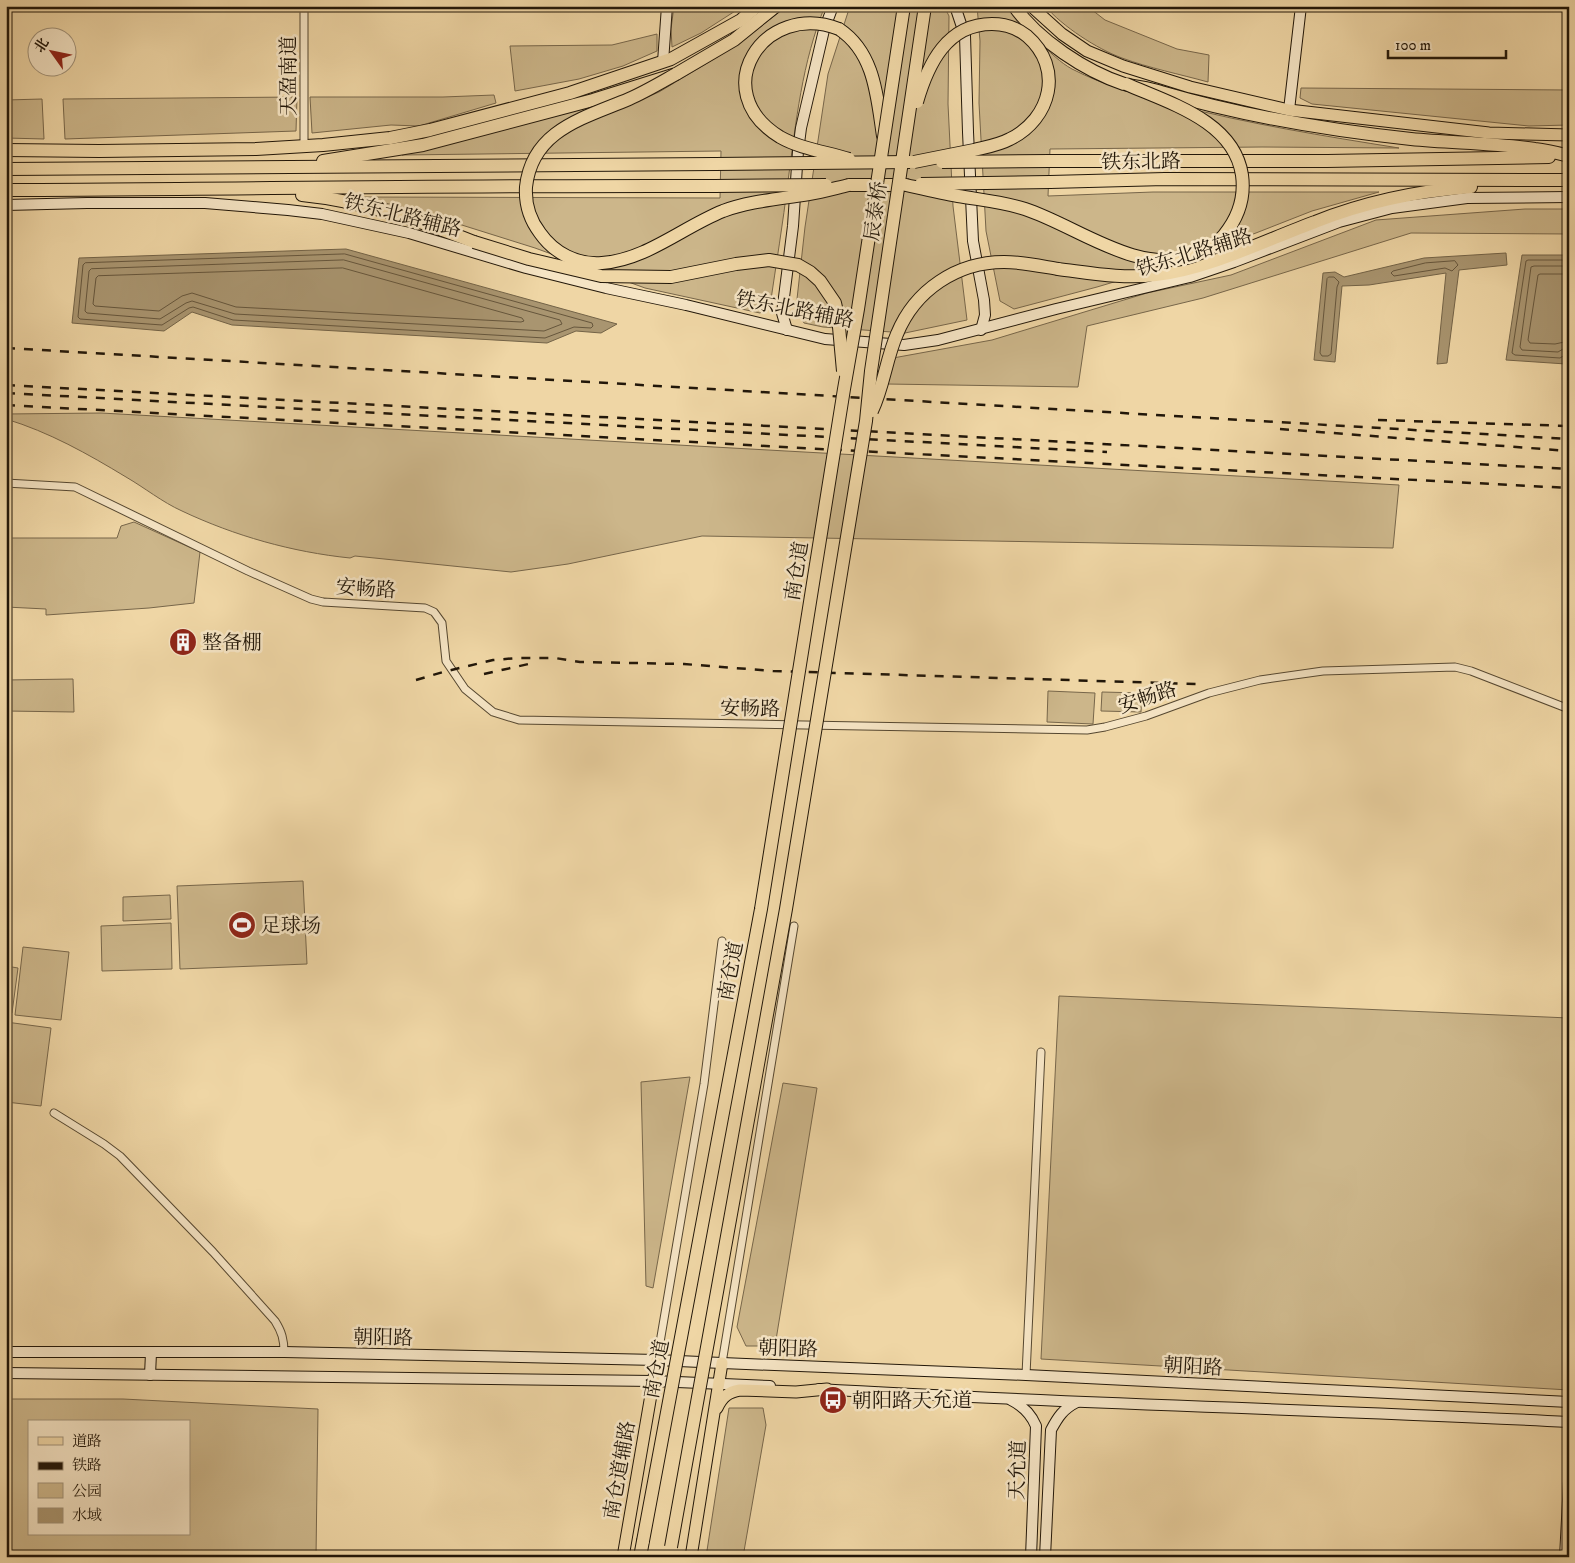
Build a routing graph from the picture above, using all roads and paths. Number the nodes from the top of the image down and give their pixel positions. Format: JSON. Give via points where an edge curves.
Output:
{"nodes":[{"id":1,"x":304,"y":6,"type":"edge"},
{"id":2,"x":667,"y":6,"type":"edge"},
{"id":3,"x":757,"y":6,"type":"edge"},
{"id":4,"x":776,"y":6,"type":"edge"},
{"id":5,"x":833,"y":6,"type":"edge"},
{"id":6,"x":904,"y":6,"type":"edge"},
{"id":7,"x":925,"y":6,"type":"edge"},
{"id":8,"x":955,"y":6,"type":"edge"},
{"id":9,"x":1014,"y":6,"type":"edge"},
{"id":10,"x":1031,"y":6,"type":"edge"},
{"id":11,"x":1301,"y":6,"type":"edge"},
{"id":12,"x":662,"y":62,"type":"junction"},
{"id":13,"x":676,"y":74,"type":"junction"},
{"id":14,"x":1126,"y":84,"type":"junction"},
{"id":15,"x":1289,"y":110,"type":"junction"},
{"id":16,"x":1569,"y":135,"type":"edge"},
{"id":17,"x":884,"y":141,"type":"junction"},
{"id":18,"x":304,"y":146,"type":"junction"},
{"id":19,"x":6,"y":150,"type":"edge"},
{"id":20,"x":903,"y":150,"type":"junction"},
{"id":21,"x":1569,"y":156,"type":"edge"},
{"id":22,"x":914,"y":162,"type":"junction"},
{"id":23,"x":6,"y":163,"type":"edge"},
{"id":24,"x":864,"y":163,"type":"junction"},
{"id":25,"x":279,"y":168,"type":"junction"},
{"id":26,"x":6,"y":169,"type":"edge"},
{"id":27,"x":34,"y":169,"type":"junction"},
{"id":28,"x":1569,"y":180,"type":"edge"},
{"id":29,"x":1528,"y":181,"type":"junction"},
{"id":30,"x":849,"y":184,"type":"junction"},
{"id":31,"x":906,"y":185,"type":"junction"},
{"id":32,"x":242,"y":189,"type":"junction"},
{"id":33,"x":6,"y":190,"type":"edge"},
{"id":34,"x":1569,"y":197,"type":"edge"},
{"id":35,"x":6,"y":205,"type":"edge"},
{"id":36,"x":787,"y":330,"type":"junction"},
{"id":37,"x":981,"y":330,"type":"junction"},
{"id":38,"x":844,"y":389,"type":"junction"},
{"id":39,"x":866,"y":422,"type":"junction"},
{"id":40,"x":6,"y":483,"type":"edge"},
{"id":41,"x":1569,"y":709,"type":"edge"},
{"id":42,"x":794,"y":926,"type":"dead end"},
{"id":43,"x":722,"y":941,"type":"dead end"},
{"id":44,"x":1041,"y":1052,"type":"dead end"},
{"id":45,"x":54,"y":1113,"type":"dead end"},
{"id":46,"x":6,"y":1352,"type":"edge"},
{"id":47,"x":284,"y":1352,"type":"junction"},
{"id":48,"x":151,"y":1353,"type":"junction"},
{"id":49,"x":657,"y":1360,"type":"junction"},
{"id":50,"x":722,"y":1364,"type":"junction"},
{"id":51,"x":6,"y":1373,"type":"edge"},
{"id":52,"x":150,"y":1375,"type":"junction"},
{"id":53,"x":1026,"y":1375,"type":"junction"},
{"id":54,"x":654,"y":1380,"type":"junction"},
{"id":55,"x":720,"y":1383,"type":"junction"},
{"id":56,"x":827,"y":1389,"type":"junction"},
{"id":57,"x":1008,"y":1398,"type":"junction"},
{"id":58,"x":1078,"y":1402,"type":"junction"},
{"id":59,"x":1569,"y":1402,"type":"edge"},
{"id":60,"x":714,"y":1414,"type":"junction"},
{"id":61,"x":1569,"y":1422,"type":"edge"},
{"id":62,"x":1569,"y":1481,"type":"edge"},
{"id":63,"x":670,"y":1552,"type":"edge"},
{"id":64,"x":623,"y":1557,"type":"edge"},
{"id":65,"x":640,"y":1557,"type":"edge"},
{"id":66,"x":691,"y":1557,"type":"edge"},
{"id":67,"x":1031,"y":1557,"type":"edge"},
{"id":68,"x":1045,"y":1557,"type":"edge"},
{"id":69,"x":1565,"y":1557,"type":"edge"}],
"edges":[{"from":1,"to":18,"type":"street","name":"天盈南道"},
{"from":2,"to":12,"type":"main road"},
{"from":3,"to":12,"type":"highway","via":[[727,29]]},
{"from":4,"to":13,"type":"highway","via":[[734,40]]},
{"from":5,"to":36,"type":"main road","via":[[824,30],[801,128],[782,313]]},
{"from":6,"to":17,"type":"highway","name":"辰泰桥","bridge":true},
{"from":7,"to":20,"type":"highway","name":"辰泰桥","bridge":true},
{"from":8,"to":37,"type":"main road","via":[[965,36],[973,241],[985,315]]},
{"from":9,"to":14,"type":"highway","via":[[1046,40],[1090,69]]},
{"from":10,"to":15,"type":"main road","via":[[1087,51],[1122,66],[1190,87]]},
{"from":11,"to":15,"type":"main road"},
{"from":12,"to":18,"type":"highway","via":[[570,93],[430,130],[390,138]]},
{"from":13,"to":25,"type":"highway","bridge":true,"via":[[593,100],[423,145]]},
{"from":13,"to":30,"type":"highway","bridge":true,"via":[[643,93],[571,124],[548,141],[534,158],[527,179],[529,212],[544,239],[563,255],[585,263],[611,262],[657,245],[736,207]]},
{"from":14,"to":21,"type":"highway","bridge":true,"via":[[1258,117],[1372,135],[1536,149]]},
{"from":14,"to":31,"type":"highway","bridge":true,"via":[[1200,119],[1221,134],[1236,155],[1242,183],[1238,210],[1230,228],[1221,238],[1197,254],[1178,259],[1146,259],[1021,208]]},
{"from":15,"to":16,"type":"main road","via":[[1489,133]]},
{"from":17,"to":24,"type":"highway","bridge":true,"via":[[871,71],[861,52],[844,32],[827,22],[809,18],[777,24],[763,35],[749,58],[745,76],[748,100],[760,119],[779,136],[795,144]]},
{"from":17,"to":38,"type":"highway","name":"辰泰桥","bridge":true},
{"from":18,"to":19,"type":"highway"},
{"from":20,"to":22,"type":"highway","bridge":true,"via":[[922,84],[943,46],[965,29],[981,24],[1007,26],[1031,40],[1044,61],[1049,86],[1042,112],[1033,123],[1010,140],[992,146]]},
{"from":20,"to":39,"type":"highway","name":"辰泰桥","bridge":true},
{"from":21,"to":22,"type":"highway","name":"铁东北路","bridge":true,"via":[[1327,161]]},
{"from":22,"to":24,"type":"highway","name":"铁东北路","bridge":true},
{"from":23,"to":27,"type":"highway"},
{"from":24,"to":25,"type":"highway","name":"铁东北路","bridge":true},
{"from":25,"to":27,"type":"highway"},
{"from":26,"to":27,"type":"highway"},
{"from":28,"to":29,"type":"highway","name":"铁东北路"},
{"from":29,"to":31,"type":"highway","name":"铁东北路","bridge":true,"via":[[1165,179]]},
{"from":29,"to":39,"type":"highway","bridge":true,"via":[[1434,190],[1391,199],[1344,211],[1202,264],[1158,275],[1112,276],[1007,262],[980,264],[952,274],[925,292],[904,319],[889,355],[874,408]]},
{"from":30,"to":31,"type":"highway","name":"铁东北路","bridge":true},
{"from":30,"to":32,"type":"highway","name":"铁东北路","bridge":true},
{"from":32,"to":33,"type":"highway"},
{"from":32,"to":38,"type":"highway","bridge":true,"via":[[346,201],[426,223],[474,242],[538,261],[601,276],[671,277],[769,260],[798,265],[820,281],[834,302]]},
{"from":34,"to":37,"type":"main road","name":"铁东北路辅路","via":[[1467,198],[1392,208],[1331,225],[1190,277]]},
{"from":35,"to":36,"type":"main road","name":"铁东北路辅路","via":[[205,203],[322,214],[409,233],[606,288]]},
{"from":36,"to":37,"type":"main road","name":"铁东北路辅路","via":[[825,339],[904,345]]},
{"from":38,"to":65,"type":"highway","name":"南仓道","bridge":true,"via":[[761,909]]},
{"from":39,"to":63,"type":"highway","bridge":true,"via":[[786,909]]},
{"from":40,"to":41,"type":"street","name":"安畅路","via":[[75,487],[311,599],[425,608],[434,612],[442,623],[446,661],[465,689],[493,712],[519,720],[1087,730],[1146,716],[1209,693],[1260,680],[1323,671],[1455,666]]},
{"from":42,"to":50,"type":"street"},
{"from":43,"to":49,"type":"street","via":[[704,1084]]},
{"from":44,"to":53,"type":"street"},
{"from":45,"to":47,"type":"street","via":[[104,1144],[140,1175],[275,1322],[281,1330]]},
{"from":46,"to":48,"type":"main road","name":"朝阳路"},
{"from":47,"to":48,"type":"main road","name":"朝阳路"},
{"from":47,"to":49,"type":"main road","name":"朝阳路"},
{"from":48,"to":52,"type":"main road"},
{"from":49,"to":50,"type":"main road","name":"朝阳路"},
{"from":49,"to":54,"type":"main road","name":"南仓道辅路"},
{"from":50,"to":53,"type":"main road","name":"朝阳路"},
{"from":50,"to":55,"type":"main road"},
{"from":51,"to":52,"type":"main road","name":"朝阳路"},
{"from":52,"to":54,"type":"main road","name":"朝阳路"},
{"from":53,"to":59,"type":"main road","name":"朝阳路"},
{"from":54,"to":55,"type":"main road","name":"朝阳路"},
{"from":54,"to":64,"type":"main road","name":"南仓道辅路"},
{"from":55,"to":56,"type":"main road","name":"朝阳路"},
{"from":55,"to":60,"type":"main road"},
{"from":56,"to":57,"type":"main road","name":"朝阳路"},
{"from":56,"to":60,"type":"main road","via":[[730,1392]]},
{"from":57,"to":58,"type":"main road","name":"朝阳路"},
{"from":57,"to":67,"type":"main road","name":"天允道","via":[[1021,1405],[1036,1426]]},
{"from":58,"to":61,"type":"main road","name":"朝阳路"},
{"from":58,"to":68,"type":"main road","name":"天允道","via":[[1059,1415],[1051,1430]]},
{"from":60,"to":66,"type":"main road"},
{"from":62,"to":69,"type":"main road"}]}
